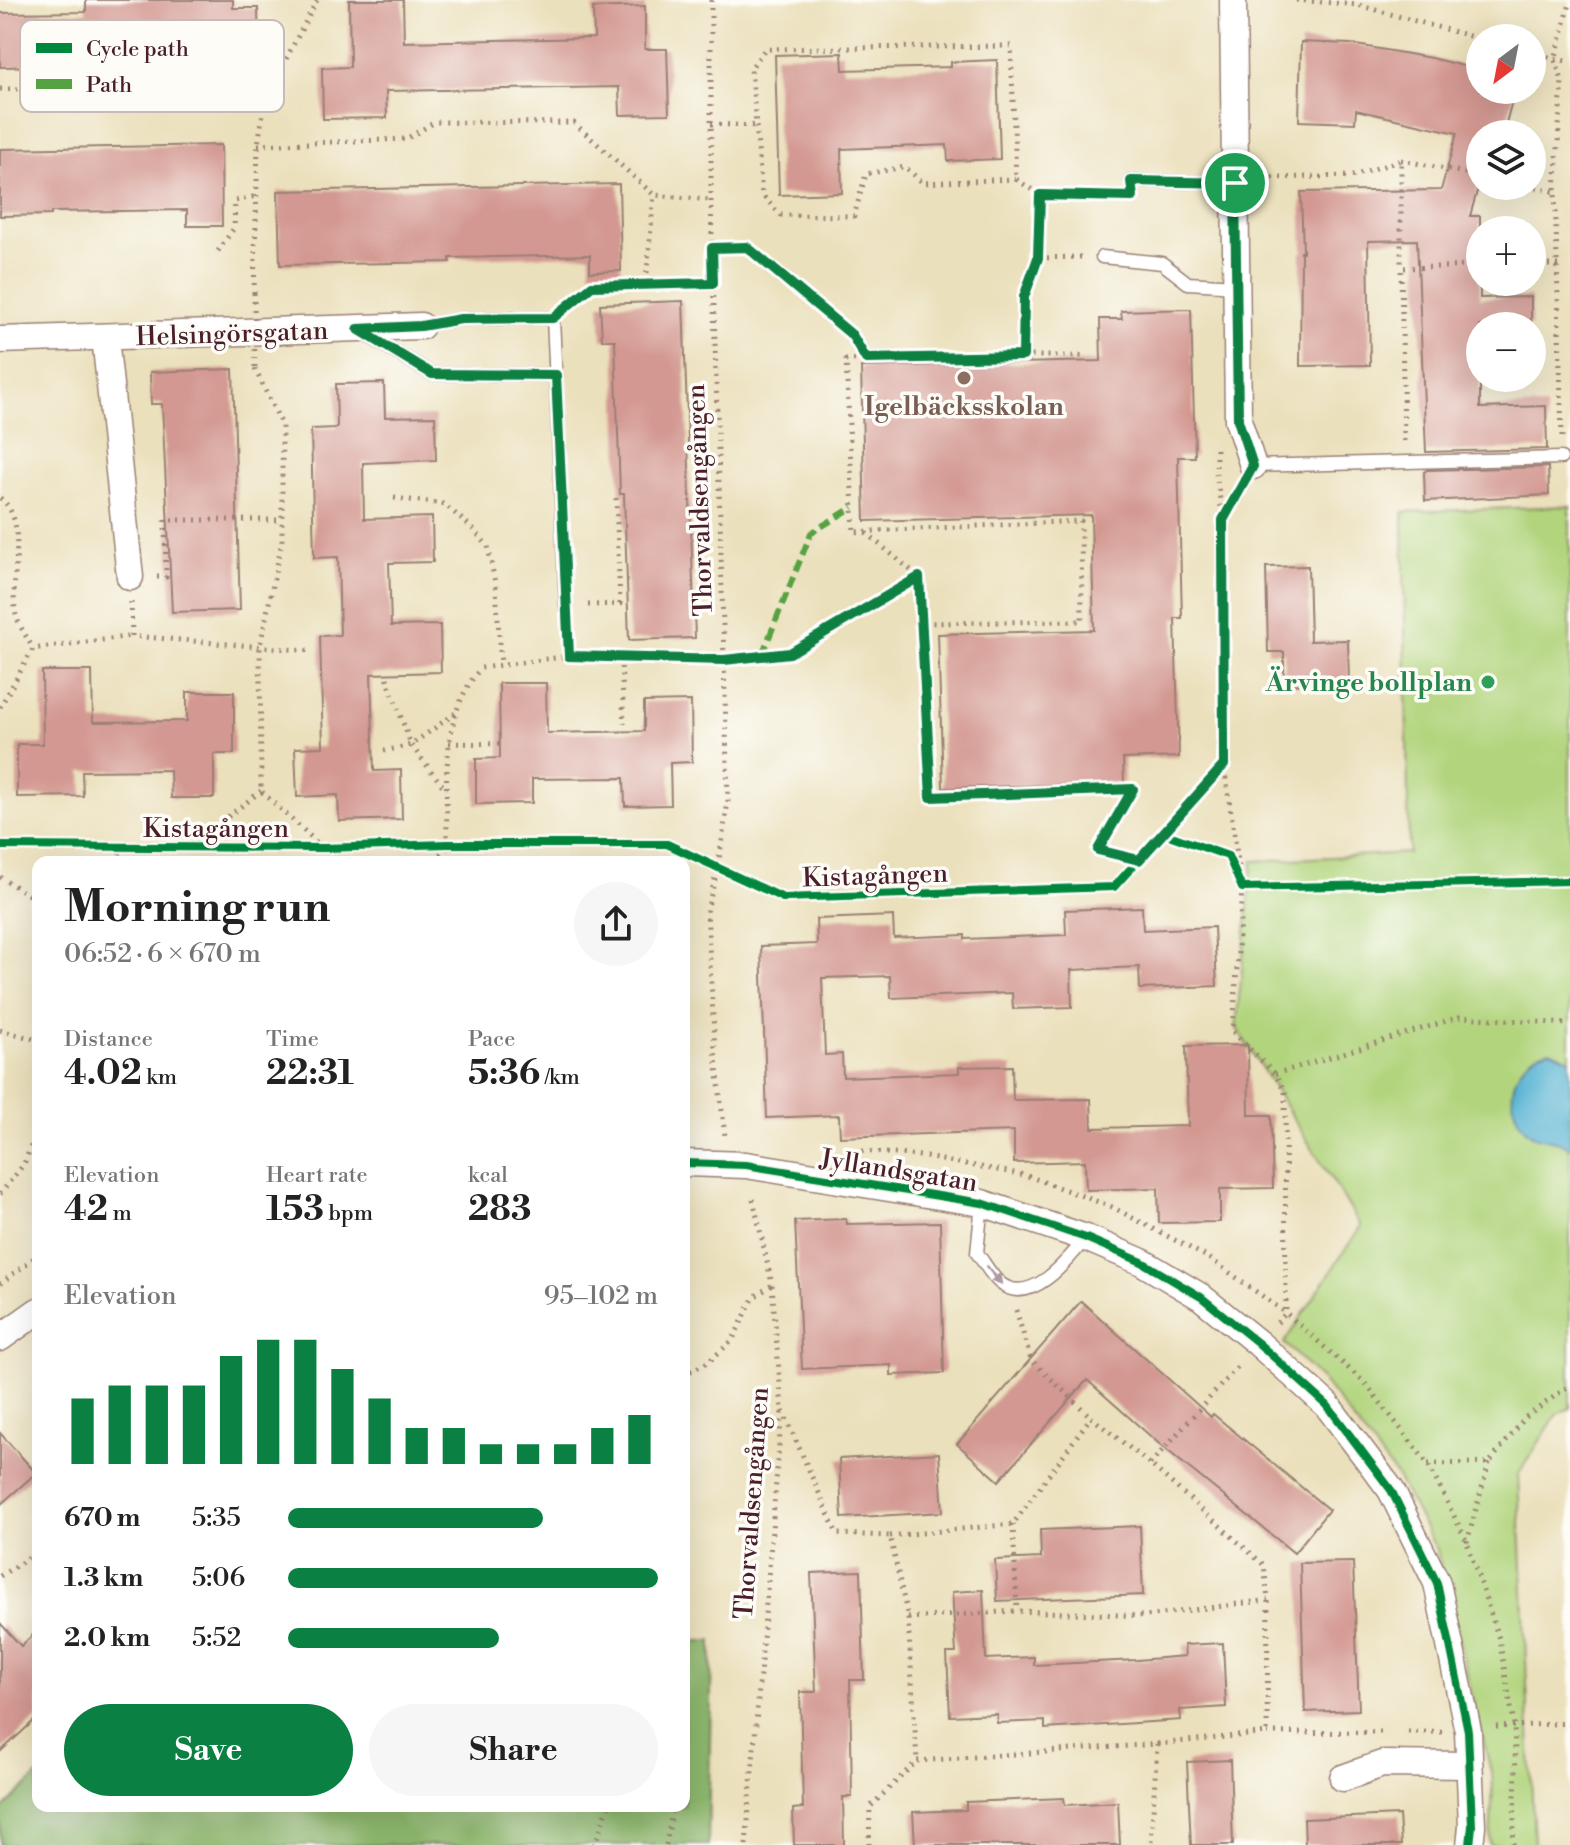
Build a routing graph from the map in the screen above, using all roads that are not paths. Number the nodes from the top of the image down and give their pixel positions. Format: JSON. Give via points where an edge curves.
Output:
{"nodes":[{"id":1,"x":1233,"y":0,"type":"edge"},
{"id":2,"x":1131,"y":181,"type":"road end"},
{"id":3,"x":1235,"y":183,"type":"junction"},
{"id":4,"x":1102,"y":257,"type":"road end"},
{"id":5,"x":1236,"y":286,"type":"junction"},
{"id":6,"x":421,"y":326,"type":"joint"},
{"id":7,"x":358,"y":329,"type":"junction"},
{"id":8,"x":105,"y":337,"type":"junction"},
{"id":9,"x":0,"y":340,"type":"edge"},
{"id":10,"x":556,"y":375,"type":"junction"},
{"id":11,"x":1561,"y":458,"type":"road end"},
{"id":12,"x":1253,"y":466,"type":"joint"},
{"id":13,"x":131,"y":583,"type":"road end"},
{"id":14,"x":566,"y":606,"type":"road end"},
{"id":15,"x":690,"y":1163,"type":"edge"},
{"id":16,"x":982,"y":1203,"type":"junction"},
{"id":17,"x":1086,"y":1238,"type":"junction"},
{"id":18,"x":32,"y":1315,"type":"edge"},
{"id":19,"x":0,"y":1338,"type":"edge"},
{"id":20,"x":1468,"y":1765,"type":"junction"},
{"id":21,"x":1343,"y":1778,"type":"dead end"},
{"id":22,"x":1470,"y":1845,"type":"edge"}],
"edges":[{"from":1,"to":3,"type":"street"},
{"from":2,"to":3,"type":"lane"},
{"from":3,"to":5,"type":"street"},
{"from":4,"to":5,"type":"lane","via":[[1162,263],[1188,283]]},
{"from":5,"to":12,"type":"street","via":[[1238,420]]},
{"from":6,"to":7,"type":"street","name":"Helsingörsgatan"},
{"from":6,"to":10,"type":"lane","name":"Helsingörsgatan","via":[[461,319],[553,318]]},
{"from":7,"to":8,"type":"street","name":"Helsingörsgatan"},
{"from":7,"to":10,"type":"lane","name":"Helsingörsgatan","via":[[432,374]]},
{"from":8,"to":9,"type":"street","name":"Helsingörsgatan"},
{"from":8,"to":13,"type":"street","name":"Helsingörsgatan"},
{"from":10,"to":14,"type":"lane"},
{"from":11,"to":12,"type":"lane"},
{"from":15,"to":16,"type":"street","name":"Jyllandsgatan","via":[[746,1165]]},
{"from":16,"to":17,"type":"street","name":"Jyllandsgatan"},
{"from":16,"to":17,"type":"lane","one_way":true,"via":[[977,1253],[997,1282],[1009,1289],[1031,1288],[1061,1269]]},
{"from":17,"to":20,"type":"street","name":"Jyllandsgatan","via":[[1142,1262],[1201,1297],[1258,1343],[1327,1405],[1391,1490],[1437,1583],[1468,1731]]},
{"from":18,"to":19,"type":"street"},
{"from":20,"to":21,"type":"street","via":[[1382,1764]]},
{"from":20,"to":22,"type":"street","name":"Jyllandsgatan"}]}
